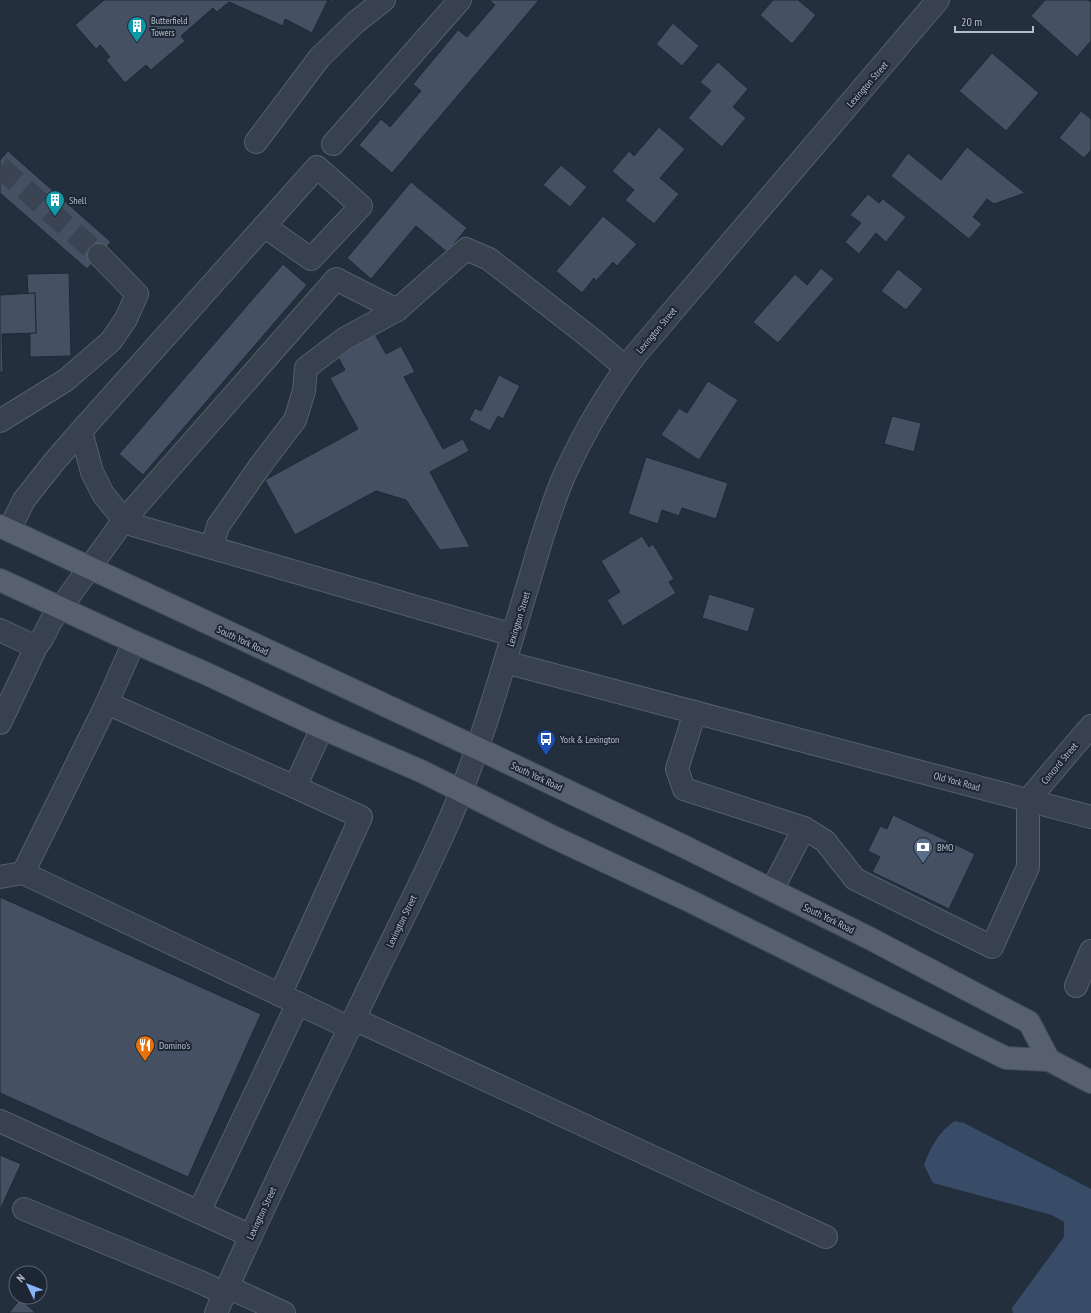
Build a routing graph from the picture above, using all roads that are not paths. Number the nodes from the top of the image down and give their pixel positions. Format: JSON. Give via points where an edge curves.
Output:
{"nodes":[{"id":1,"x":384,"y":0,"type":"edge"},
{"id":2,"x":460,"y":0,"type":"edge"},
{"id":3,"x":938,"y":0,"type":"edge"},
{"id":4,"x":256,"y":142,"type":"dead end"},
{"id":5,"x":333,"y":144,"type":"dead end"},
{"id":6,"x":264,"y":226,"type":"dead end"},
{"id":7,"x":99,"y":255,"type":"tunnel mouth"},
{"id":8,"x":397,"y":310,"type":"junction"},
{"id":9,"x":626,"y":368,"type":"junction"},
{"id":10,"x":0,"y":421,"type":"edge"},
{"id":11,"x":81,"y":431,"type":"junction"},
{"id":12,"x":124,"y":520,"type":"junction"},
{"id":13,"x":4,"y":528,"type":"edge"},
{"id":14,"x":212,"y":547,"type":"junction"},
{"id":15,"x":88,"y":568,"type":"junction"},
{"id":16,"x":0,"y":580,"type":"edge"},
{"id":17,"x":60,"y":608,"type":"junction"},
{"id":18,"x":0,"y":630,"type":"edge"},
{"id":19,"x":513,"y":635,"type":"junction"},
{"id":20,"x":134,"y":642,"type":"junction"},
{"id":21,"x":36,"y":648,"type":"junction"},
{"id":22,"x":505,"y":662,"type":"junction"},
{"id":23,"x":107,"y":703,"type":"junction"},
{"id":24,"x":695,"y":712,"type":"junction"},
{"id":25,"x":0,"y":723,"type":"edge"},
{"id":26,"x":1091,"y":726,"type":"edge"},
{"id":27,"x":322,"y":728,"type":"junction"},
{"id":28,"x":477,"y":748,"type":"junction"},
{"id":29,"x":295,"y":787,"type":"junction"},
{"id":30,"x":461,"y":790,"type":"junction"},
{"id":31,"x":1028,"y":800,"type":"junction"},
{"id":32,"x":1091,"y":817,"type":"edge"},
{"id":33,"x":804,"y":828,"type":"junction"},
{"id":34,"x":23,"y":873,"type":"junction"},
{"id":35,"x":0,"y":877,"type":"edge"},
{"id":36,"x":772,"y":890,"type":"junction"},
{"id":37,"x":1091,"y":951,"type":"edge"},
{"id":38,"x":1076,"y":986,"type":"dead end"},
{"id":39,"x":289,"y":999,"type":"junction"},
{"id":40,"x":352,"y":1023,"type":"junction"},
{"id":41,"x":1049,"y":1060,"type":"junction"},
{"id":42,"x":1091,"y":1082,"type":"edge"},
{"id":43,"x":0,"y":1121,"type":"edge"},
{"id":44,"x":24,"y":1209,"type":"dead end"},
{"id":45,"x":199,"y":1212,"type":"junction"},
{"id":46,"x":250,"y":1236,"type":"junction"},
{"id":47,"x":826,"y":1237,"type":"dead end"},
{"id":48,"x":226,"y":1290,"type":"junction"},
{"id":49,"x":216,"y":1313,"type":"edge"},
{"id":50,"x":284,"y":1313,"type":"edge"}],
"edges":[{"from":1,"to":4,"type":"street","via":[[356,22],[320,57]]},
{"from":2,"to":5,"type":"street"},
{"from":3,"to":9,"type":"street","name":"Lexington Street"},
{"from":6,"to":11,"type":"street"},
{"from":7,"to":10,"type":"street","via":[[137,294],[126,319],[111,341],[66,380]]},
{"from":8,"to":9,"type":"street","via":[[466,249],[489,259]]},
{"from":8,"to":12,"type":"street","via":[[336,279]]},
{"from":8,"to":14,"type":"street","via":[[344,339],[306,368],[304,391],[295,420],[218,526]]},
{"from":9,"to":19,"type":"street","name":"Lexington Street","via":[[596,413],[563,478],[547,521]]},
{"from":11,"to":12,"type":"street","via":[[92,472],[103,494]]},
{"from":11,"to":13,"type":"street"},
{"from":12,"to":14,"type":"street","via":[[133,525]]},
{"from":12,"to":15,"type":"street"},
{"from":13,"to":15,"type":"main road","name":"South York Road"},
{"from":14,"to":19,"type":"street"},
{"from":15,"to":17,"type":"street"},
{"from":15,"to":28,"type":"main road","name":"South York Road"},
{"from":16,"to":17,"type":"main road"},
{"from":17,"to":20,"type":"main road"},
{"from":17,"to":21,"type":"street"},
{"from":18,"to":21,"type":"street"},
{"from":19,"to":22,"type":"street","name":"Lexington Street"},
{"from":20,"to":23,"type":"street"},
{"from":20,"to":27,"type":"main road"},
{"from":21,"to":25,"type":"street"},
{"from":22,"to":24,"type":"street"},
{"from":22,"to":28,"type":"street","name":"Lexington Street"},
{"from":23,"to":29,"type":"street"},
{"from":23,"to":34,"type":"street"},
{"from":24,"to":31,"type":"street","name":"Old York Road"},
{"from":24,"to":33,"type":"street","via":[[677,769],[684,789]]},
{"from":26,"to":31,"type":"street","name":"Concord Street"},
{"from":27,"to":29,"type":"street"},
{"from":27,"to":30,"type":"main road"},
{"from":28,"to":30,"type":"street","name":"Lexington Street"},
{"from":28,"to":36,"type":"main road","name":"South York Road"},
{"from":29,"to":39,"type":"street","via":[[361,817]]},
{"from":30,"to":40,"type":"street","name":"Lexington Street","via":[[450,820]]},
{"from":30,"to":41,"type":"main road","via":[[1006,1058]]},
{"from":31,"to":32,"type":"street","name":"Old York Road"},
{"from":31,"to":33,"type":"street","via":[[1028,867],[992,948],[855,879],[825,842]]},
{"from":33,"to":36,"type":"street"},
{"from":34,"to":35,"type":"street"},
{"from":34,"to":39,"type":"street"},
{"from":36,"to":41,"type":"main road","name":"South York Road","via":[[1029,1022]]},
{"from":37,"to":38,"type":"street"},
{"from":39,"to":40,"type":"street"},
{"from":39,"to":45,"type":"street"},
{"from":40,"to":46,"type":"street","name":"Lexington Street"},
{"from":40,"to":47,"type":"street"},
{"from":41,"to":42,"type":"main road"},
{"from":43,"to":45,"type":"street"},
{"from":44,"to":48,"type":"street","via":[[198,1281]]},
{"from":45,"to":46,"type":"street"},
{"from":46,"to":48,"type":"street","name":"Lexington Street"},
{"from":48,"to":49,"type":"street","name":"Lexington Street"},
{"from":48,"to":50,"type":"street"}]}
